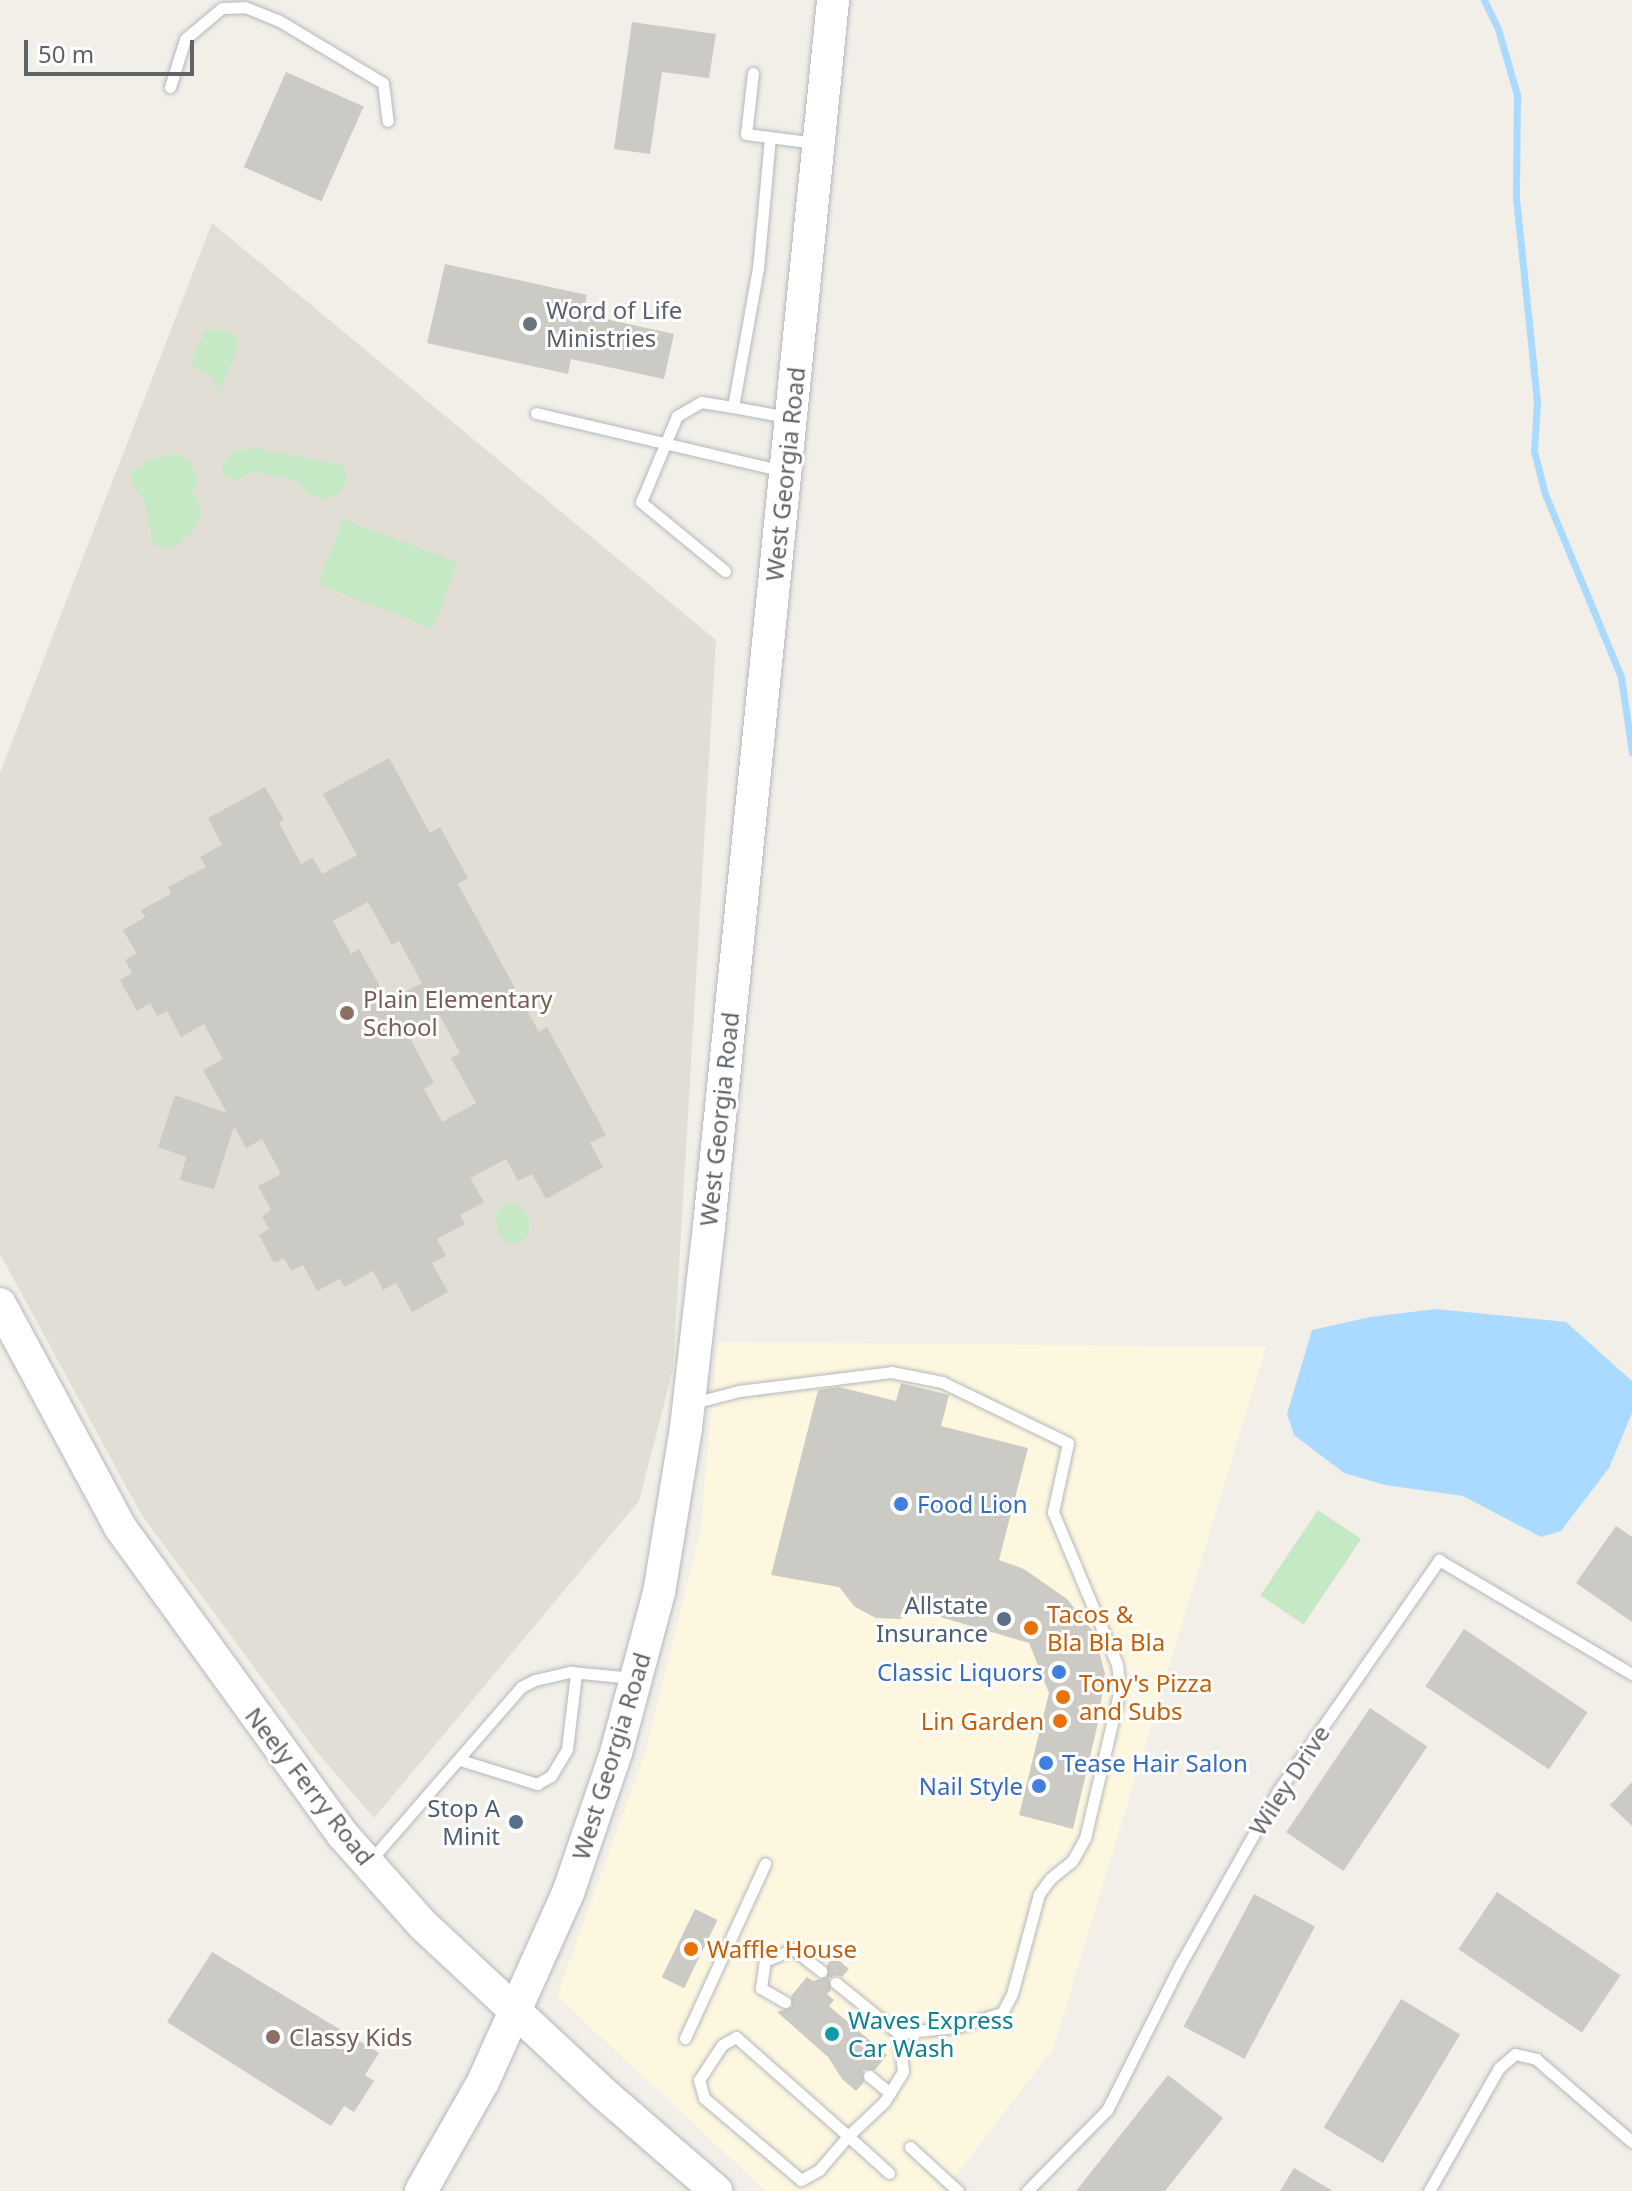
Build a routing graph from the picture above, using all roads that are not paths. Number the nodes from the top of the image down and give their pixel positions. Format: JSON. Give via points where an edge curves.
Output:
{"nodes":[{"id":1,"x":833,"y":0,"type":"edge"},
{"id":2,"x":753,"y":73,"type":"dead end"},
{"id":3,"x":170,"y":87,"type":"dead end"},
{"id":4,"x":388,"y":121,"type":"dead end"},
{"id":5,"x":770,"y":137,"type":"junction"},
{"id":6,"x":818,"y":144,"type":"junction"},
{"id":7,"x":733,"y":407,"type":"junction"},
{"id":8,"x":536,"y":413,"type":"dead end"},
{"id":9,"x":790,"y":417,"type":"junction"},
{"id":10,"x":665,"y":443,"type":"junction"},
{"id":11,"x":785,"y":471,"type":"junction"},
{"id":12,"x":725,"y":571,"type":"dead end"},
{"id":13,"x":0,"y":1304,"type":"edge"},
{"id":14,"x":688,"y":1404,"type":"junction"},
{"id":15,"x":576,"y":1673,"type":"junction"},
{"id":16,"x":1632,"y":1674,"type":"edge"},
{"id":17,"x":637,"y":1678,"type":"junction"},
{"id":18,"x":460,"y":1760,"type":"junction"},
{"id":19,"x":368,"y":1863,"type":"junction"},
{"id":20,"x":765,"y":1864,"type":"dead end"},
{"id":21,"x":821,"y":1971,"type":"dead end"},
{"id":22,"x":836,"y":1983,"type":"dead end"},
{"id":23,"x":785,"y":2002,"type":"dead end"},
{"id":24,"x":515,"y":2011,"type":"junction"},
{"id":25,"x":898,"y":2033,"type":"junction"},
{"id":26,"x":685,"y":2038,"type":"dead end"},
{"id":27,"x":869,"y":2076,"type":"dead end"},
{"id":28,"x":890,"y":2093,"type":"junction"},
{"id":29,"x":848,"y":2136,"type":"junction"},
{"id":30,"x":1632,"y":2142,"type":"edge"},
{"id":31,"x":910,"y":2147,"type":"dead end"},
{"id":32,"x":889,"y":2173,"type":"dead end"},
{"id":33,"x":421,"y":2191,"type":"edge"},
{"id":34,"x":716,"y":2191,"type":"edge"},
{"id":35,"x":958,"y":2191,"type":"edge"},
{"id":36,"x":1027,"y":2191,"type":"edge"},
{"id":37,"x":1429,"y":2191,"type":"edge"}],
"edges":[{"from":1,"to":6,"type":"main road","name":"West Georgia Road"},
{"from":2,"to":5,"type":"lane","via":[[746,134]]},
{"from":3,"to":4,"type":"lane","via":[[185,39],[222,8],[245,7],[278,20],[383,83]]},
{"from":5,"to":6,"type":"lane"},
{"from":5,"to":7,"type":"lane","via":[[758,268]]},
{"from":6,"to":9,"type":"main road","name":"West Georgia Road"},
{"from":7,"to":9,"type":"lane"},
{"from":7,"to":10,"type":"lane","via":[[701,402],[677,416]]},
{"from":8,"to":10,"type":"lane"},
{"from":9,"to":11,"type":"main road","name":"West Georgia Road"},
{"from":10,"to":11,"type":"lane"},
{"from":10,"to":12,"type":"lane","via":[[641,502]]},
{"from":11,"to":14,"type":"main road","name":"West Georgia Road"},
{"from":13,"to":19,"type":"main road","name":"Neely Ferry Road","via":[[120,1527],[290,1765]]},
{"from":14,"to":17,"type":"main road","name":"West Georgia Road","via":[[659,1593]]},
{"from":14,"to":25,"type":"lane","via":[[739,1391],[891,1372],[942,1382],[1068,1443],[1053,1512],[1117,1664],[1120,1689],[1085,1838],[1072,1861],[1039,1894],[1002,2013],[956,2027]]},
{"from":15,"to":17,"type":"lane"},
{"from":15,"to":18,"type":"lane","via":[[521,1687]]},
{"from":15,"to":18,"type":"lane","via":[[567,1749],[551,1776],[537,1784]]},
{"from":16,"to":36,"type":"lane","name":"Wiley Drive","via":[[1439,1560],[1278,1791],[1180,1965],[1107,2110]]},
{"from":17,"to":24,"type":"main road","name":"West Georgia Road","via":[[568,1893]]},
{"from":18,"to":19,"type":"lane"},
{"from":19,"to":24,"type":"main road","name":"Neely Ferry Road","via":[[423,1925]]},
{"from":20,"to":26,"type":"lane"},
{"from":21,"to":23,"type":"lane","via":[[793,1949],[765,1961],[761,1988]]},
{"from":22,"to":25,"type":"lane"},
{"from":24,"to":33,"type":"main road","name":"West Georgia Road","via":[[483,2082]]},
{"from":24,"to":34,"type":"main road","name":"Neely Ferry Road"},
{"from":25,"to":28,"type":"lane","via":[[903,2071]]},
{"from":27,"to":28,"type":"lane"},
{"from":28,"to":29,"type":"lane"},
{"from":29,"to":29,"type":"lane","via":[[819,2170],[801,2180],[704,2098],[699,2080],[722,2045],[736,2037]]},
{"from":29,"to":32,"type":"lane"},
{"from":30,"to":37,"type":"lane","via":[[1536,2059],[1515,2054],[1499,2068]]},
{"from":31,"to":35,"type":"lane"}]}
